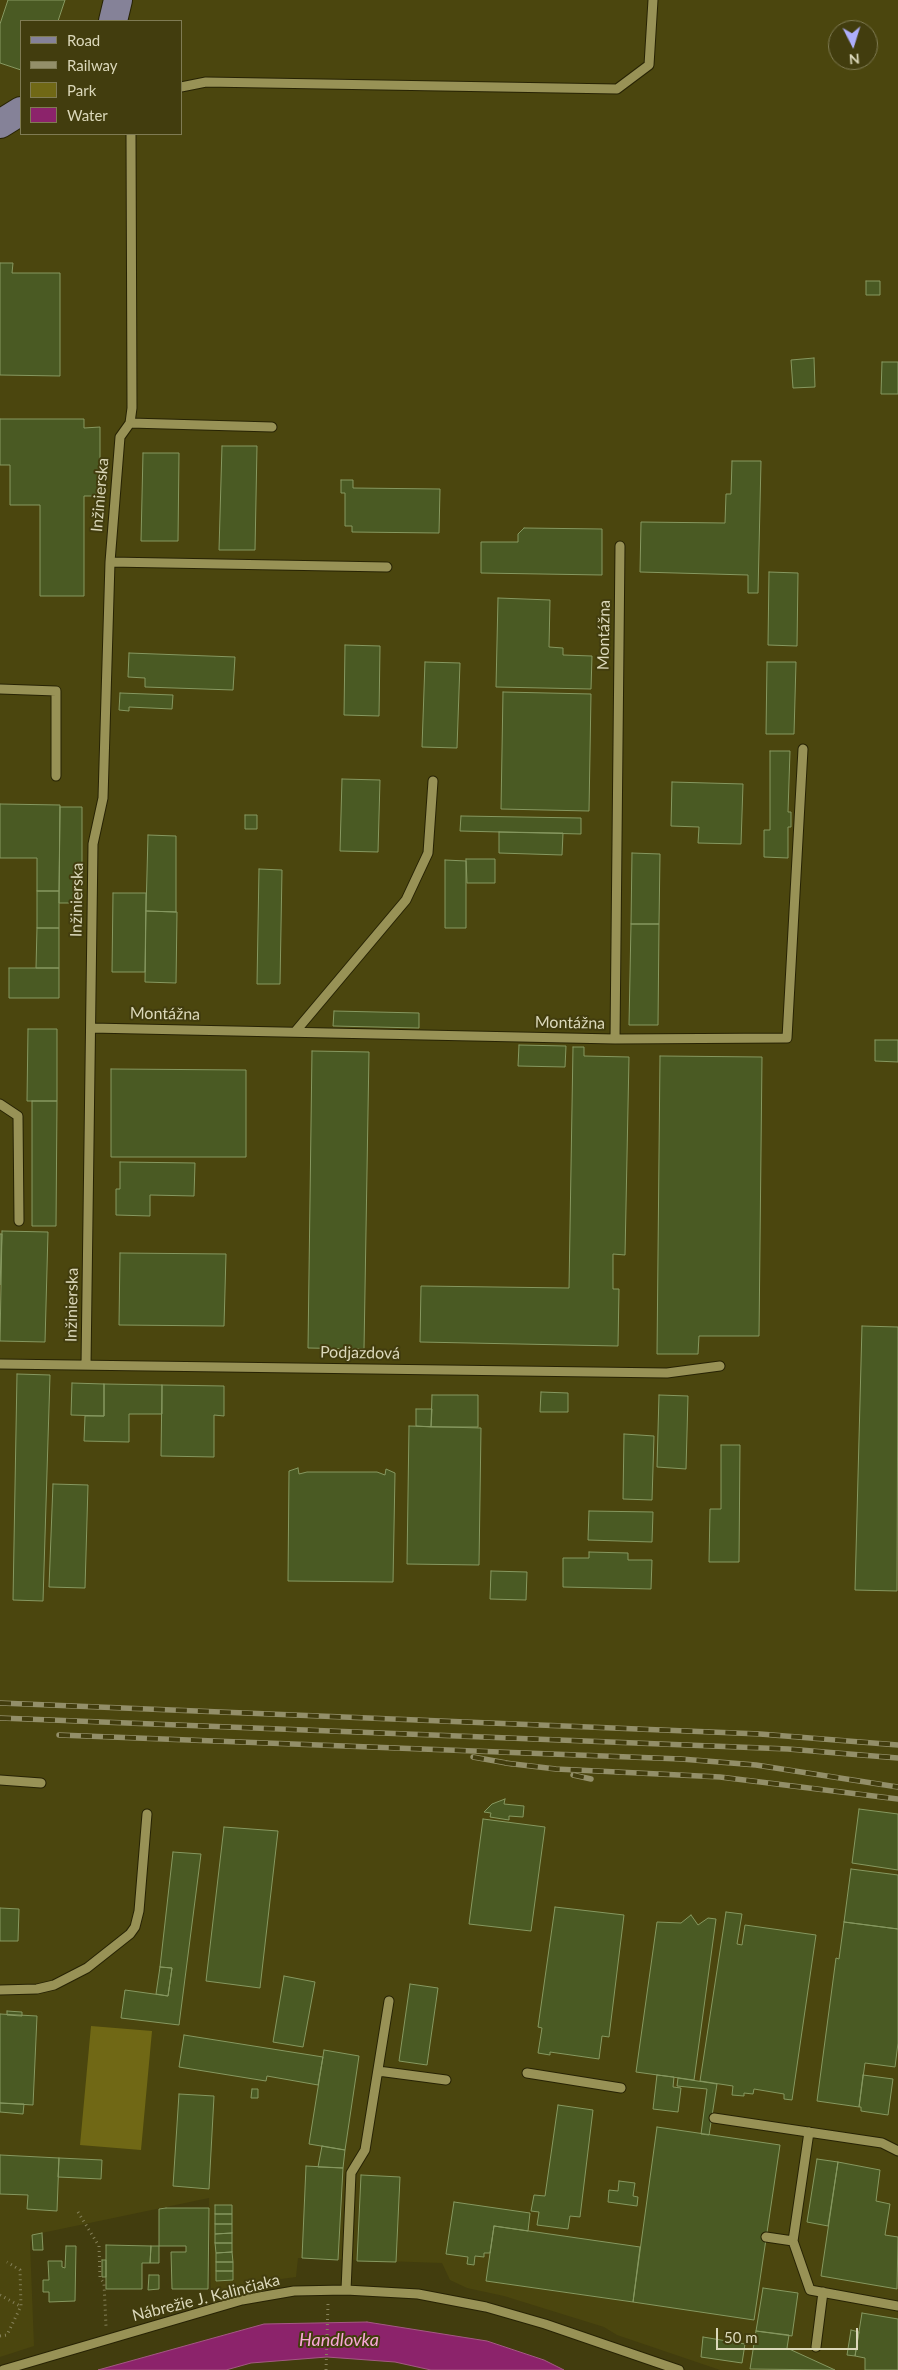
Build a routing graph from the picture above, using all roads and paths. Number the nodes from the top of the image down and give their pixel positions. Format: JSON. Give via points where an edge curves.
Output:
{"nodes":[{"id":1,"x":118,"y":0,"type":"edge"},
{"id":2,"x":653,"y":0,"type":"edge"},
{"id":3,"x":113,"y":20,"type":"edge"},
{"id":4,"x":182,"y":87,"type":"edge"},
{"id":5,"x":20,"y":112,"type":"edge"},
{"id":6,"x":0,"y":124,"type":"edge"},
{"id":7,"x":131,"y":135,"type":"edge"},
{"id":8,"x":130,"y":423,"type":"junction"},
{"id":9,"x":272,"y":427,"type":"dead end"},
{"id":10,"x":620,"y":546,"type":"dead end"},
{"id":11,"x":110,"y":562,"type":"junction"},
{"id":12,"x":387,"y":567,"type":"dead end"},
{"id":13,"x":0,"y":690,"type":"edge"},
{"id":14,"x":803,"y":749,"type":"dead end"},
{"id":15,"x":56,"y":776,"type":"dead end"},
{"id":16,"x":433,"y":780,"type":"dead end"},
{"id":17,"x":90,"y":1028,"type":"junction"},
{"id":18,"x":294,"y":1032,"type":"junction"},
{"id":19,"x":615,"y":1039,"type":"junction"},
{"id":20,"x":0,"y":1104,"type":"edge"},
{"id":21,"x":19,"y":1221,"type":"dead end"},
{"id":22,"x":0,"y":1364,"type":"edge"},
{"id":23,"x":86,"y":1365,"type":"junction"},
{"id":24,"x":720,"y":1366,"type":"dead end"},
{"id":25,"x":0,"y":1780,"type":"edge"},
{"id":26,"x":41,"y":1783,"type":"dead end"},
{"id":27,"x":148,"y":1814,"type":"dead end"},
{"id":28,"x":0,"y":1990,"type":"edge"},
{"id":29,"x":389,"y":2001,"type":"dead end"},
{"id":30,"x":378,"y":2071,"type":"junction"},
{"id":31,"x":527,"y":2073,"type":"dead end"},
{"id":32,"x":446,"y":2080,"type":"dead end"},
{"id":33,"x":621,"y":2088,"type":"dead end"},
{"id":34,"x":714,"y":2118,"type":"dead end"},
{"id":35,"x":809,"y":2132,"type":"junction"},
{"id":36,"x":898,"y":2151,"type":"edge"},
{"id":37,"x":78,"y":2212,"type":"dead end"},
{"id":38,"x":766,"y":2236,"type":"dead end"},
{"id":39,"x":793,"y":2241,"type":"junction"},
{"id":40,"x":7,"y":2262,"type":"dead end"},
{"id":41,"x":346,"y":2290,"type":"junction"},
{"id":42,"x":823,"y":2292,"type":"junction"},
{"id":43,"x":0,"y":2294,"type":"edge"},
{"id":44,"x":21,"y":2306,"type":"junction"},
{"id":45,"x":898,"y":2306,"type":"edge"},
{"id":46,"x":328,"y":2307,"type":"dead end"},
{"id":47,"x":0,"y":2336,"type":"edge"},
{"id":48,"x":106,"y":2340,"type":"junction"},
{"id":49,"x":816,"y":2346,"type":"dead end"},
{"id":50,"x":326,"y":2368,"type":"edge"},
{"id":51,"x":3,"y":2370,"type":"edge"},
{"id":52,"x":680,"y":2370,"type":"edge"}],
"edges":[{"from":1,"to":3,"type":"main road"},
{"from":2,"to":4,"type":"street","via":[[649,65],[617,89],[206,82]]},
{"from":5,"to":6,"type":"main road"},
{"from":7,"to":8,"type":"street"},
{"from":8,"to":9,"type":"street"},
{"from":8,"to":11,"type":"street","name":"Inžinierska","via":[[120,437]]},
{"from":10,"to":19,"type":"street","name":"Montážna"},
{"from":11,"to":12,"type":"street"},
{"from":11,"to":17,"type":"street","name":"Inžinierska","via":[[103,798],[93,844]]},
{"from":13,"to":15,"type":"street","via":[[56,691]]},
{"from":14,"to":19,"type":"street","via":[[787,1038]]},
{"from":16,"to":18,"type":"street","via":[[428,853],[406,900]]},
{"from":17,"to":18,"type":"street","name":"Montážna"},
{"from":17,"to":23,"type":"street","name":"Inžinierska"},
{"from":18,"to":19,"type":"street","name":"Montážna"},
{"from":20,"to":21,"type":"street","via":[[18,1116]]},
{"from":22,"to":23,"type":"street","name":"Podjazdová"},
{"from":23,"to":24,"type":"street","name":"Podjazdová","via":[[667,1372]]},
{"from":25,"to":26,"type":"street"},
{"from":27,"to":28,"type":"street","via":[[139,1911],[130,1934],[87,1968],[54,1985],[37,1990]]},
{"from":29,"to":30,"type":"street"},
{"from":30,"to":32,"type":"street"},
{"from":30,"to":41,"type":"street","via":[[365,2150],[351,2174]]},
{"from":31,"to":33,"type":"street"},
{"from":34,"to":35,"type":"street"},
{"from":35,"to":36,"type":"street","via":[[882,2143]]},
{"from":35,"to":39,"type":"street"},
{"from":37,"to":48,"type":"path","via":[[99,2246]]},
{"from":38,"to":39,"type":"street"},
{"from":39,"to":42,"type":"street","via":[[810,2290]]},
{"from":40,"to":44,"type":"path","via":[[20,2270]]},
{"from":41,"to":48,"type":"street","name":"Nábrežie J. Kalinčiaka","via":[[272,2294],[219,2306]]},
{"from":41,"to":52,"type":"street","name":"Nábrežie J. Kalinčiaka","via":[[418,2294],[486,2307]]},
{"from":42,"to":45,"type":"street"},
{"from":42,"to":49,"type":"street"},
{"from":43,"to":44,"type":"path"},
{"from":44,"to":47,"type":"path","via":[[7,2335]]},
{"from":46,"to":50,"type":"path"},
{"from":48,"to":51,"type":"street","name":"Nábrežie J. Kalinčiaka"}]}
